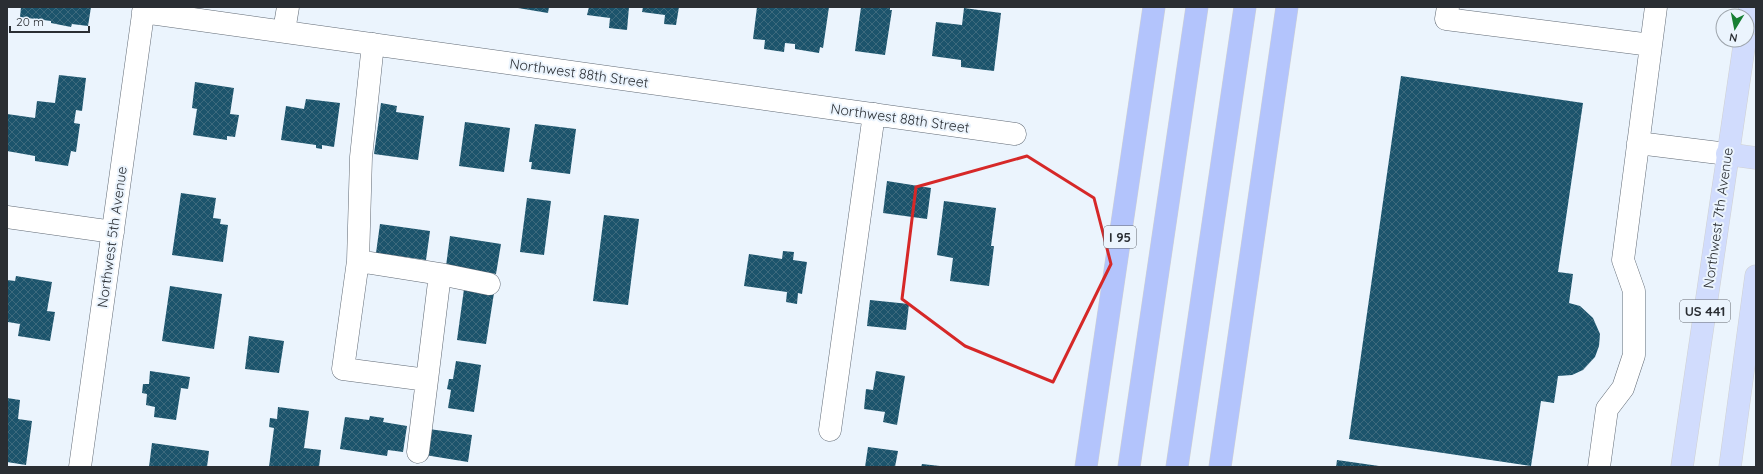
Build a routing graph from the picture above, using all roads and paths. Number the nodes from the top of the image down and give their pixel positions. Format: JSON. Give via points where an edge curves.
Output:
{"nodes":[{"id":1,"x":288,"y":7,"type":"edge"},
{"id":2,"x":1154,"y":7,"type":"edge"},
{"id":3,"x":1197,"y":7,"type":"edge"},
{"id":4,"x":1245,"y":7,"type":"edge"},
{"id":5,"x":1287,"y":7,"type":"edge"},
{"id":6,"x":1448,"y":7,"type":"edge"},
{"id":7,"x":1656,"y":7,"type":"edge"},
{"id":8,"x":144,"y":9,"type":"edge"},
{"id":9,"x":284,"y":31,"type":"junction"},
{"id":10,"x":373,"y":44,"type":"junction"},
{"id":11,"x":1651,"y":45,"type":"junction"},
{"id":12,"x":1744,"y":48,"type":"edge"},
{"id":13,"x":874,"y":114,"type":"junction"},
{"id":14,"x":1015,"y":134,"type":"dead end"},
{"id":15,"x":1638,"y":143,"type":"junction"},
{"id":16,"x":1727,"y":154,"type":"junction"},
{"id":17,"x":1756,"y":158,"type":"edge"},
{"id":18,"x":7,"y":217,"type":"edge"},
{"id":19,"x":113,"y":232,"type":"junction"},
{"id":20,"x":358,"y":261,"type":"junction"},
{"id":21,"x":440,"y":274,"type":"junction"},
{"id":22,"x":1756,"y":276,"type":"edge"},
{"id":23,"x":488,"y":284,"type":"dead end"},
{"id":24,"x":1753,"y":330,"type":"edge"},
{"id":25,"x":427,"y":380,"type":"junction"},
{"id":26,"x":830,"y":430,"type":"dead end"},
{"id":27,"x":418,"y":452,"type":"dead end"},
{"id":28,"x":80,"y":467,"type":"edge"},
{"id":29,"x":1086,"y":467,"type":"edge"},
{"id":30,"x":1129,"y":467,"type":"edge"},
{"id":31,"x":1177,"y":467,"type":"edge"},
{"id":32,"x":1220,"y":467,"type":"edge"},
{"id":33,"x":1599,"y":467,"type":"edge"},
{"id":34,"x":1682,"y":467,"type":"edge"},
{"id":35,"x":1730,"y":467,"type":"edge"}],
"edges":[{"from":1,"to":9,"type":"street"},
{"from":2,"to":29,"type":"highway","number":"I 95"},
{"from":3,"to":30,"type":"highway"},
{"from":4,"to":31,"type":"highway"},
{"from":5,"to":32,"type":"highway"},
{"from":6,"to":11,"type":"street","via":[[1446,19]]},
{"from":7,"to":11,"type":"street"},
{"from":8,"to":9,"type":"street","name":"Northwest 88th Street"},
{"from":8,"to":19,"type":"street","name":"Northwest 5th Avenue"},
{"from":9,"to":10,"type":"street","name":"Northwest 88th Street"},
{"from":10,"to":13,"type":"street","name":"Northwest 88th Street"},
{"from":10,"to":20,"type":"street","via":[[361,157]]},
{"from":11,"to":15,"type":"street"},
{"from":12,"to":16,"type":"main road","name":"Northwest 7th Avenue","number":"US 441"},
{"from":13,"to":14,"type":"street","name":"Northwest 88th Street"},
{"from":13,"to":26,"type":"street"},
{"from":15,"to":16,"type":"street"},
{"from":15,"to":33,"type":"street","via":[[1623,260],[1634,291],[1634,355],[1623,388],[1607,409]]},
{"from":16,"to":17,"type":"main road"},
{"from":16,"to":34,"type":"main road","name":"Northwest 7th Avenue","number":"US 441"},
{"from":18,"to":19,"type":"street"},
{"from":19,"to":28,"type":"street","name":"Northwest 5th Avenue"},
{"from":20,"to":21,"type":"street"},
{"from":20,"to":25,"type":"street","via":[[343,369]]},
{"from":21,"to":23,"type":"street"},
{"from":21,"to":25,"type":"street"},
{"from":22,"to":24,"type":"main road","number":"US 441"},
{"from":24,"to":35,"type":"main road","number":"US 441"},
{"from":25,"to":27,"type":"street"}]}
